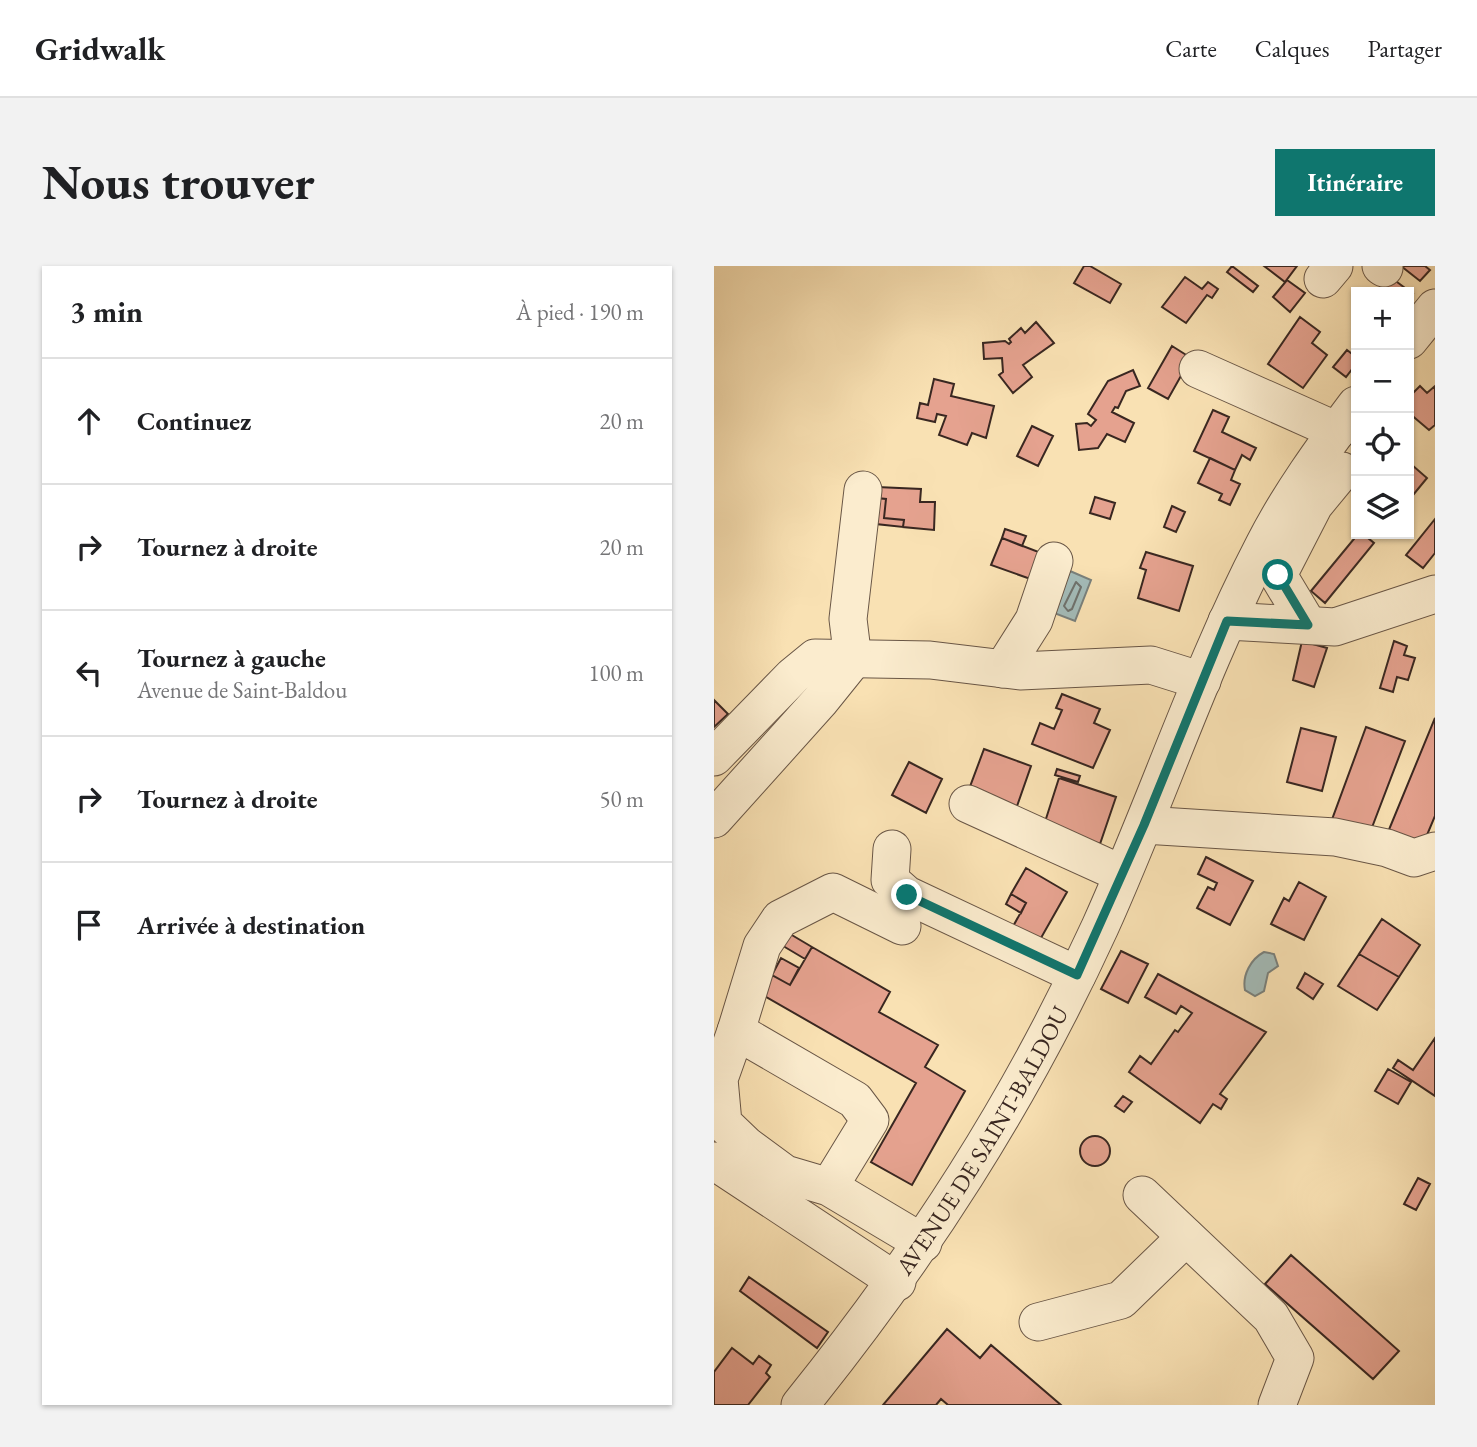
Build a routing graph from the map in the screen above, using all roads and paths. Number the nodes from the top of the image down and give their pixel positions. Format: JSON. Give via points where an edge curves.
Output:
{"nodes":[{"id":1,"x":1435,"y":308,"type":"edge"},
{"id":2,"x":1414,"y":334,"type":"edge"},
{"id":3,"x":1198,"y":369,"type":"dead end"},
{"id":4,"x":1347,"y":418,"type":"edge"},
{"id":5,"x":1342,"y":471,"type":"dead end"},
{"id":6,"x":863,"y":490,"type":"dead end"},
{"id":7,"x":1054,"y":561,"type":"dead end"},
{"id":8,"x":1435,"y":594,"type":"edge"},
{"id":9,"x":1227,"y":621,"type":"junction"},
{"id":10,"x":1308,"y":625,"type":"junction"},
{"id":11,"x":853,"y":660,"type":"junction"},
{"id":12,"x":1003,"y":669,"type":"junction"},
{"id":13,"x":1202,"y":681,"type":"junction"},
{"id":14,"x":714,"y":757,"type":"edge"},
{"id":15,"x":968,"y":804,"type":"dead end"},
{"id":16,"x":714,"y":819,"type":"edge"},
{"id":17,"x":1144,"y":825,"type":"junction"},
{"id":18,"x":892,"y":849,"type":"dead end"},
{"id":19,"x":1428,"y":858,"type":"edge"},
{"id":20,"x":1122,"y":874,"type":"junction"},
{"id":21,"x":902,"y":926,"type":"dead end"},
{"id":22,"x":1077,"y":975,"type":"junction"},
{"id":23,"x":736,"y":1031,"type":"junction"},
{"id":24,"x":714,"y":1161,"type":"edge"},
{"id":25,"x":828,"y":1187,"type":"junction"},
{"id":26,"x":1142,"y":1195,"type":"dead end"},
{"id":27,"x":1186,"y":1237,"type":"junction"},
{"id":28,"x":923,"y":1243,"type":"junction"},
{"id":29,"x":897,"y":1282,"type":"junction"},
{"id":30,"x":1038,"y":1322,"type":"dead end"},
{"id":31,"x":800,"y":1405,"type":"edge"},
{"id":32,"x":1278,"y":1405,"type":"edge"}],
"edges":[{"from":1,"to":2,"type":"street"},
{"from":3,"to":4,"type":"street"},
{"from":4,"to":9,"type":"street","name":"AVENUE DE SAINT-BALDOU","via":[[1265,542]]},
{"from":5,"to":10,"type":"street","via":[[1314,505],[1278,575]]},
{"from":6,"to":11,"type":"street","via":[[848,619]]},
{"from":7,"to":12,"type":"street","via":[[1034,620]]},
{"from":8,"to":10,"type":"street","via":[[1335,626]]},
{"from":9,"to":10,"type":"street"},
{"from":9,"to":13,"type":"street","name":"AVENUE DE SAINT-BALDOU"},
{"from":11,"to":12,"type":"street","via":[[930,660]]},
{"from":11,"to":14,"type":"street","via":[[815,659]]},
{"from":11,"to":16,"type":"street"},
{"from":12,"to":13,"type":"street","via":[[1151,665]]},
{"from":13,"to":17,"type":"street","name":"AVENUE DE SAINT-BALDOU"},
{"from":15,"to":20,"type":"street"},
{"from":17,"to":19,"type":"street","via":[[1335,837]]},
{"from":17,"to":20,"type":"street","name":"AVENUE DE SAINT-BALDOU"},
{"from":18,"to":22,"type":"street","via":[[890,880],[907,895]]},
{"from":20,"to":22,"type":"street","name":"AVENUE DE SAINT-BALDOU"},
{"from":21,"to":23,"type":"street","via":[[834,892],[780,919],[762,946]]},
{"from":22,"to":28,"type":"street","name":"AVENUE DE SAINT-BALDOU","via":[[1002,1120]]},
{"from":23,"to":25,"type":"street","via":[[719,1079],[723,1123],[785,1174]]},
{"from":23,"to":25,"type":"street","via":[[855,1100],[870,1120]]},
{"from":24,"to":29,"type":"street"},
{"from":25,"to":28,"type":"street"},
{"from":26,"to":27,"type":"street"},
{"from":27,"to":30,"type":"street","via":[[1121,1300]]},
{"from":27,"to":32,"type":"street","via":[[1271,1317],[1295,1358]]},
{"from":28,"to":29,"type":"street","name":"AVENUE DE SAINT-BALDOU"},
{"from":29,"to":31,"type":"street","name":"AVENUE DE SAINT-BALDOU"}]}
